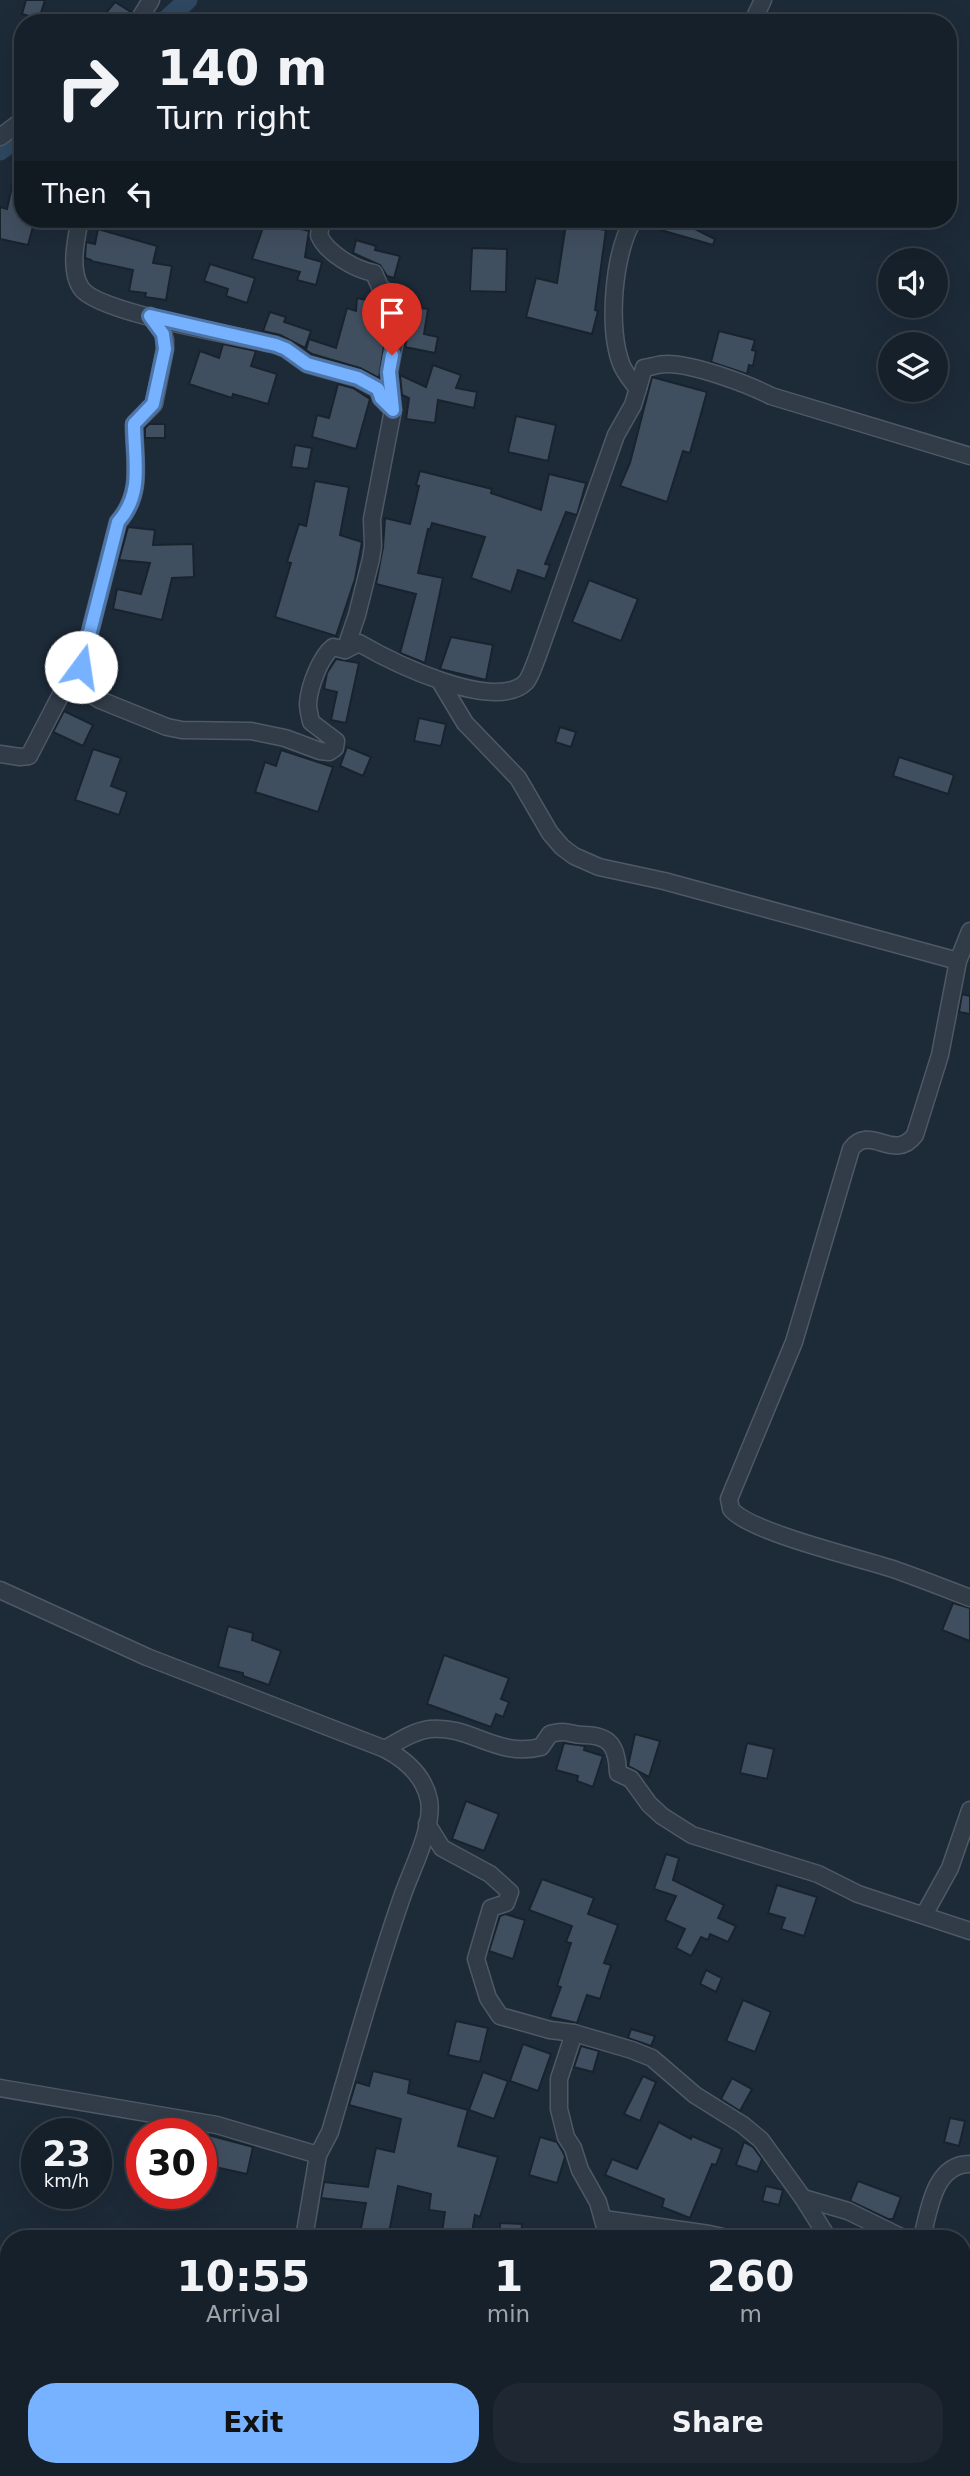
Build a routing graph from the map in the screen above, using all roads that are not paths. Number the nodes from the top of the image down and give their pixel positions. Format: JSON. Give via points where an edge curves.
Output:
{"nodes":[{"id":1,"x":79,"y":228,"type":"edge"},
{"id":2,"x":320,"y":228,"type":"edge"},
{"id":3,"x":631,"y":228,"type":"edge"},
{"id":4,"x":150,"y":316,"type":"junction"},
{"id":5,"x":638,"y":389,"type":"junction"},
{"id":6,"x":393,"y":410,"type":"junction"},
{"id":7,"x":970,"y":456,"type":"edge"},
{"id":8,"x":345,"y":650,"type":"junction"},
{"id":9,"x":71,"y":675,"type":"junction"},
{"id":10,"x":440,"y":682,"type":"junction"},
{"id":11,"x":0,"y":754,"type":"edge"},
{"id":12,"x":970,"y":931,"type":"edge"},
{"id":13,"x":958,"y":961,"type":"junction"},
{"id":14,"x":0,"y":1590,"type":"edge"},
{"id":15,"x":970,"y":1598,"type":"edge"},
{"id":16,"x":385,"y":1749,"type":"junction"},
{"id":17,"x":970,"y":1810,"type":"edge"},
{"id":18,"x":427,"y":1824,"type":"junction"},
{"id":19,"x":924,"y":1915,"type":"junction"},
{"id":20,"x":970,"y":1931,"type":"edge"},
{"id":21,"x":574,"y":2033,"type":"junction"},
{"id":22,"x":0,"y":2088,"type":"edge"},
{"id":23,"x":318,"y":2155,"type":"junction"},
{"id":24,"x":970,"y":2164,"type":"edge"},
{"id":25,"x":803,"y":2198,"type":"junction"},
{"id":26,"x":604,"y":2219,"type":"junction"},
{"id":27,"x":305,"y":2230,"type":"edge"},
{"id":28,"x":606,"y":2230,"type":"edge"},
{"id":29,"x":681,"y":2230,"type":"edge"},
{"id":30,"x":823,"y":2230,"type":"edge"},
{"id":31,"x":887,"y":2230,"type":"edge"},
{"id":32,"x":924,"y":2230,"type":"edge"}],
"edges":[{"from":1,"to":4,"type":"street","via":[[75,262],[80,286],[95,299]]},
{"from":2,"to":6,"type":"street","via":[[319,235],[327,247],[374,273],[380,287],[402,304],[389,372]]},
{"from":3,"to":5,"type":"street","via":[[621,253],[614,313],[622,366]]},
{"from":4,"to":6,"type":"street","via":[[276,345],[307,364],[358,378],[378,389]]},
{"from":4,"to":9,"type":"street","via":[[165,340],[157,387],[153,404],[134,424],[138,464],[131,504],[118,522],[81,667]]},
{"from":5,"to":7,"type":"street","via":[[644,368],[667,364],[690,368]]},
{"from":5,"to":10,"type":"street","via":[[615,435],[526,682],[490,692]]},
{"from":6,"to":8,"type":"street","via":[[372,519],[371,559]]},
{"from":8,"to":9,"type":"street","via":[[333,647],[327,652],[308,705],[311,722],[336,741],[329,752],[251,731],[167,727],[100,700]]},
{"from":8,"to":10,"type":"street","via":[[359,643]]},
{"from":9,"to":11,"type":"street","via":[[29,756]]},
{"from":10,"to":13,"type":"street","via":[[465,723],[518,778],[550,833],[574,856],[599,867]]},
{"from":12,"to":13,"type":"street"},
{"from":13,"to":15,"type":"street","via":[[940,1055],[915,1135],[904,1145],[864,1139],[851,1149],[794,1342],[729,1499],[731,1509],[743,1520]]},
{"from":14,"to":16,"type":"street","via":[[147,1657]]},
{"from":16,"to":18,"type":"street","via":[[419,1776],[429,1801]]},
{"from":16,"to":19,"type":"street","via":[[428,1730],[446,1729],[514,1750],[541,1747],[550,1734],[565,1730],[598,1734],[617,1753],[618,1773],[631,1779],[649,1804],[678,1827]]},
{"from":17,"to":19,"type":"street","via":[[950,1868]]},
{"from":18,"to":21,"type":"street","via":[[442,1848],[490,1874],[510,1892],[506,1903],[491,1908],[476,1959],[493,2008],[506,2019]]},
{"from":18,"to":23,"type":"street","via":[[330,2132]]},
{"from":19,"to":20,"type":"street"},
{"from":21,"to":25,"type":"street","via":[[652,2058],[695,2095],[752,2132]]},
{"from":21,"to":26,"type":"street","via":[[559,2079],[559,2109],[566,2137]]},
{"from":22,"to":23,"type":"street","via":[[218,2126]]},
{"from":23,"to":27,"type":"street"},
{"from":24,"to":32,"type":"street","via":[[958,2164],[942,2177]]},
{"from":25,"to":30,"type":"street"},
{"from":25,"to":31,"type":"street","via":[[848,2211]]},
{"from":26,"to":28,"type":"street"},
{"from":26,"to":29,"type":"street"}]}
